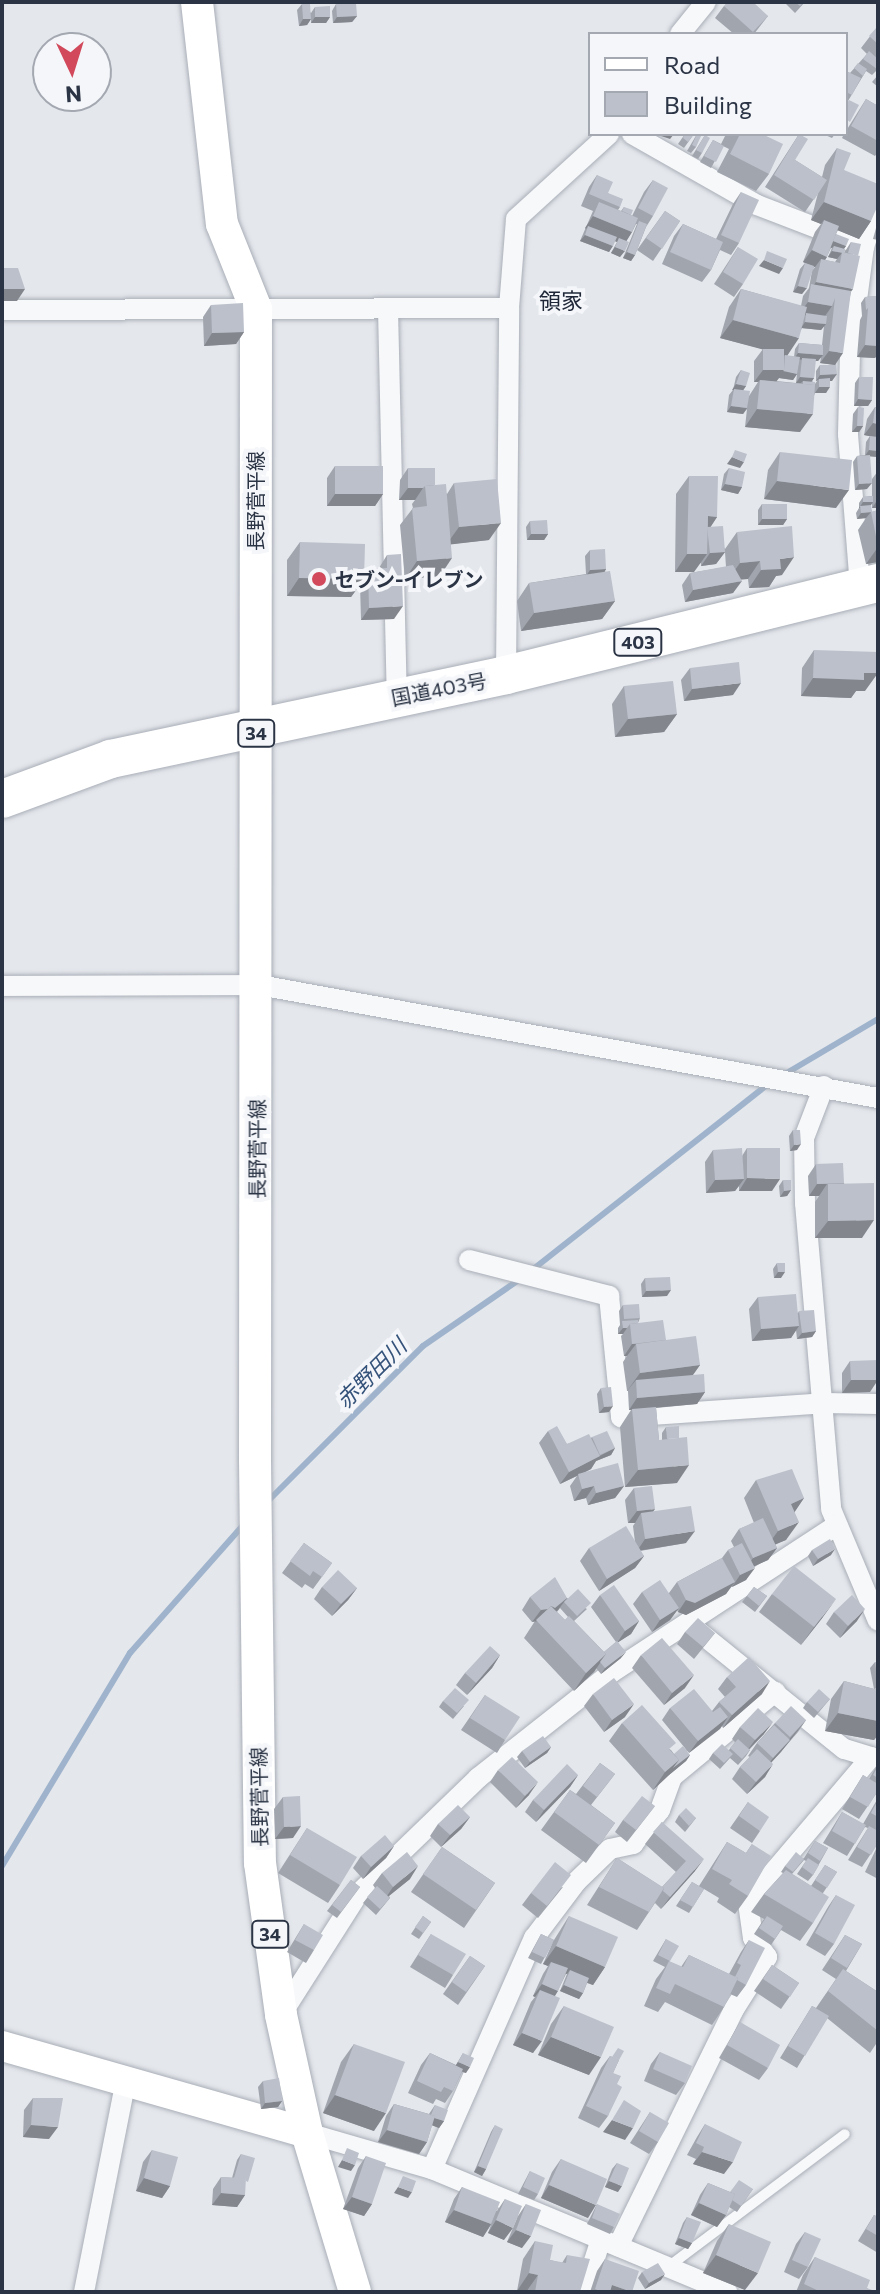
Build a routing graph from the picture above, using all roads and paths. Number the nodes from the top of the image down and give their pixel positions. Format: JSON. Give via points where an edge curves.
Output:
{"nodes":[{"id":1,"x":197,"y":2,"type":"edge"},
{"id":2,"x":706,"y":2,"type":"edge"},
{"id":3,"x":682,"y":32,"type":"edge"},
{"id":4,"x":607,"y":136,"type":"edge"},
{"id":5,"x":636,"y":136,"type":"edge"},
{"id":6,"x":878,"y":208,"type":"edge"},
{"id":7,"x":864,"y":246,"type":"junction"},
{"id":8,"x":509,"y":308,"type":"junction"},
{"id":9,"x":256,"y":309,"type":"junction"},
{"id":10,"x":388,"y":309,"type":"junction"},
{"id":11,"x":2,"y":310,"type":"edge"},
{"id":12,"x":869,"y":585,"type":"edge"},
{"id":13,"x":506,"y":675,"type":"junction"},
{"id":14,"x":397,"y":697,"type":"junction"},
{"id":15,"x":255,"y":727,"type":"junction"},
{"id":16,"x":2,"y":799,"type":"edge"},
{"id":17,"x":259,"y":985,"type":"junction"},
{"id":18,"x":2,"y":986,"type":"edge"},
{"id":19,"x":824,"y":1086,"type":"junction"},
{"id":20,"x":878,"y":1098,"type":"edge"},
{"id":21,"x":469,"y":1260,"type":"dead end"},
{"id":22,"x":824,"y":1403,"type":"junction"},
{"id":23,"x":878,"y":1404,"type":"edge"},
{"id":24,"x":837,"y":1525,"type":"junction"},
{"id":25,"x":878,"y":1621,"type":"edge"},
{"id":26,"x":688,"y":1623,"type":"junction"},
{"id":27,"x":775,"y":1692,"type":"junction"},
{"id":28,"x":875,"y":1758,"type":"edge"},
{"id":29,"x":281,"y":2015,"type":"junction"},
{"id":30,"x":2,"y":2046,"type":"edge"},
{"id":31,"x":126,"y":2080,"type":"junction"},
{"id":32,"x":307,"y":2133,"type":"junction"},
{"id":33,"x":845,"y":2134,"type":"dead end"},
{"id":34,"x":432,"y":2169,"type":"junction"},
{"id":35,"x":610,"y":2243,"type":"junction"},
{"id":36,"x":668,"y":2267,"type":"junction"},
{"id":37,"x":84,"y":2292,"type":"edge"},
{"id":38,"x":355,"y":2292,"type":"edge"},
{"id":39,"x":584,"y":2292,"type":"edge"},
{"id":40,"x":727,"y":2292,"type":"edge"}],
"edges":[{"from":1,"to":9,"type":"main road","name":"長野菅平線","number":"34","via":[[222,224]]},
{"from":2,"to":3,"type":"street"},
{"from":4,"to":8,"type":"street","via":[[516,219]]},
{"from":5,"to":7,"type":"street","via":[[757,205]]},
{"from":6,"to":7,"type":"street"},
{"from":7,"to":12,"type":"street","via":[[850,353],[848,434]]},
{"from":8,"to":10,"type":"street"},
{"from":8,"to":13,"type":"street"},
{"from":9,"to":10,"type":"street"},
{"from":9,"to":11,"type":"street"},
{"from":9,"to":15,"type":"main road","name":"長野菅平線","number":"34"},
{"from":10,"to":14,"type":"street"},
{"from":12,"to":13,"type":"highway","name":"国道403号","number":"403"},
{"from":13,"to":14,"type":"highway","name":"国道403号","number":"403"},
{"from":14,"to":15,"type":"highway","name":"国道403号","number":"403"},
{"from":15,"to":16,"type":"highway","name":"国道403号","number":"403","via":[[111,759]]},
{"from":15,"to":17,"type":"main road","name":"長野菅平線","number":"34"},
{"from":17,"to":18,"type":"street"},
{"from":17,"to":19,"type":"street","via":[[788,1085]]},
{"from":17,"to":29,"type":"main road","name":"長野菅平線","number":"34","via":[[255,1471],[260,1863]]},
{"from":19,"to":20,"type":"street"},
{"from":19,"to":22,"type":"street","via":[[804,1138]]},
{"from":21,"to":22,"type":"street","via":[[609,1296],[621,1417]]},
{"from":22,"to":23,"type":"street"},
{"from":22,"to":24,"type":"street"},
{"from":24,"to":25,"type":"street"},
{"from":24,"to":26,"type":"street"},
{"from":26,"to":27,"type":"street"},
{"from":26,"to":29,"type":"street","via":[[611,1673],[478,1778],[358,1894]]},
{"from":27,"to":28,"type":"street","via":[[844,1749]]},
{"from":27,"to":34,"type":"street","via":[[672,1777],[660,1810],[633,1844],[610,1849],[534,1938]]},
{"from":28,"to":35,"type":"street","via":[[748,1902],[753,1938],[767,1957]]},
{"from":29,"to":32,"type":"main road","name":"長野菅平線","number":"34"},
{"from":30,"to":31,"type":"street"},
{"from":31,"to":32,"type":"street"},
{"from":31,"to":37,"type":"street"},
{"from":32,"to":34,"type":"street"},
{"from":32,"to":38,"type":"main road","name":"長野菅平線","number":"34"},
{"from":33,"to":36,"type":"lane"},
{"from":34,"to":35,"type":"street"},
{"from":35,"to":36,"type":"street"},
{"from":35,"to":39,"type":"street"},
{"from":36,"to":40,"type":"street"}]}
